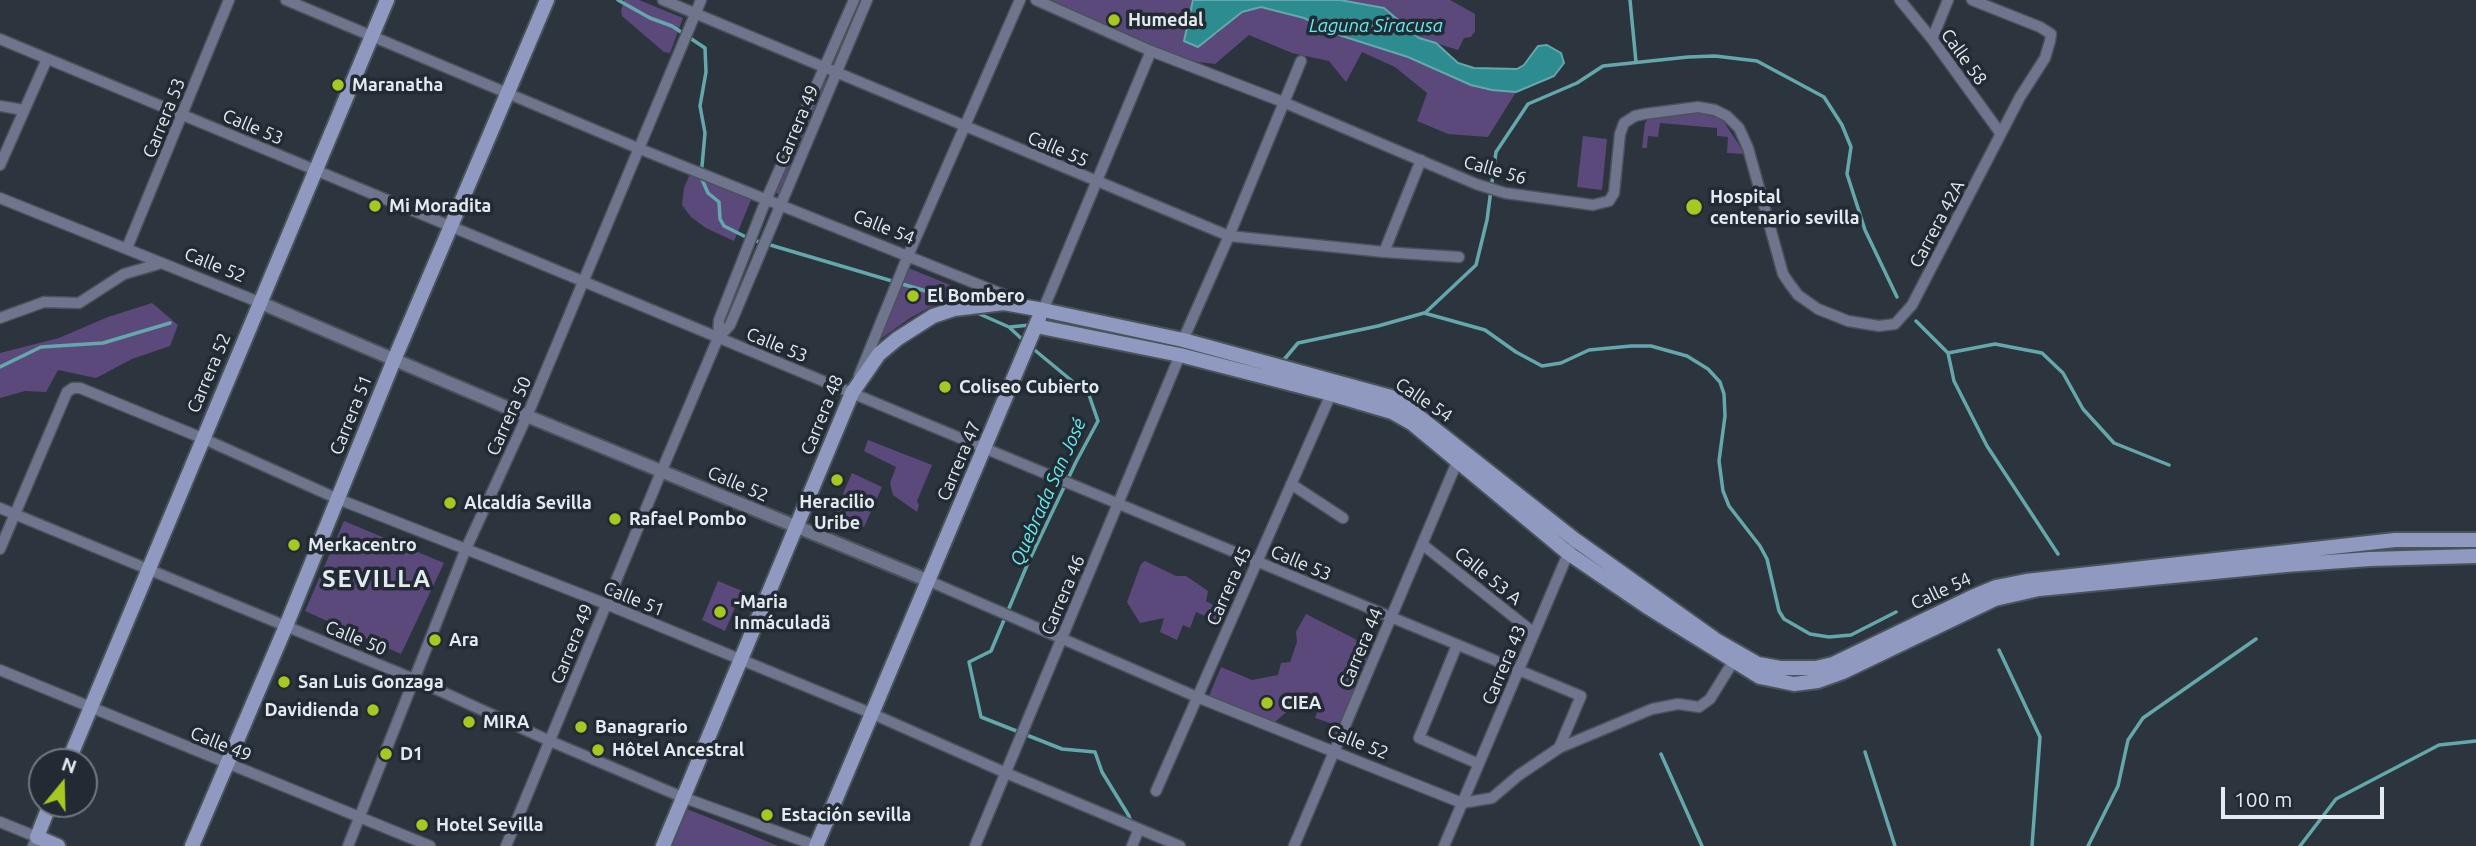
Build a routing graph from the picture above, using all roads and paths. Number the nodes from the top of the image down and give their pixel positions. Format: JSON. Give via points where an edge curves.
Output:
{"nodes":[{"id":1,"x":229,"y":0,"type":"edge"},
{"id":2,"x":286,"y":0,"type":"edge"},
{"id":3,"x":387,"y":0,"type":"edge"},
{"id":4,"x":547,"y":0,"type":"edge"},
{"id":5,"x":663,"y":0,"type":"edge"},
{"id":6,"x":701,"y":0,"type":"edge"},
{"id":7,"x":853,"y":0,"type":"edge"},
{"id":8,"x":867,"y":0,"type":"edge"},
{"id":9,"x":1020,"y":0,"type":"edge"},
{"id":10,"x":1036,"y":0,"type":"edge"},
{"id":11,"x":1900,"y":0,"type":"edge"},
{"id":12,"x":1948,"y":0,"type":"edge"},
{"id":13,"x":1972,"y":0,"type":"edge"},
{"id":14,"x":695,"y":14,"type":"junction"},
{"id":15,"x":373,"y":37,"type":"junction"},
{"id":16,"x":0,"y":39,"type":"edge"},
{"id":17,"x":1932,"y":39,"type":"junction"},
{"id":18,"x":1151,"y":51,"type":"junction"},
{"id":19,"x":47,"y":58,"type":"junction"},
{"id":20,"x":1301,"y":61,"type":"dead end"},
{"id":21,"x":823,"y":66,"type":"junction"},
{"id":22,"x":836,"y":72,"type":"junction"},
{"id":23,"x":506,"y":93,"type":"junction"},
{"id":24,"x":1283,"y":102,"type":"junction"},
{"id":25,"x":0,"y":106,"type":"edge"},
{"id":26,"x":24,"y":110,"type":"junction"},
{"id":27,"x":183,"y":115,"type":"junction"},
{"id":28,"x":964,"y":127,"type":"junction"},
{"id":29,"x":2001,"y":134,"type":"junction"},
{"id":30,"x":640,"y":149,"type":"junction"},
{"id":31,"x":1422,"y":160,"type":"junction"},
{"id":32,"x":0,"y":165,"type":"edge"},
{"id":33,"x":315,"y":170,"type":"junction"},
{"id":34,"x":1096,"y":182,"type":"junction"},
{"id":35,"x":0,"y":198,"type":"edge"},
{"id":36,"x":766,"y":200,"type":"junction"},
{"id":37,"x":780,"y":206,"type":"junction"},
{"id":38,"x":450,"y":226,"type":"junction"},
{"id":39,"x":1229,"y":236,"type":"junction"},
{"id":40,"x":127,"y":248,"type":"junction"},
{"id":41,"x":1384,"y":252,"type":"junction"},
{"id":42,"x":1459,"y":257,"type":"dead end"},
{"id":43,"x":907,"y":258,"type":"junction"},
{"id":44,"x":163,"y":263,"type":"junction"},
{"id":45,"x":583,"y":281,"type":"junction"},
{"id":46,"x":1789,"y":283,"type":"joint"},
{"id":47,"x":261,"y":303,"type":"junction"},
{"id":48,"x":1042,"y":310,"type":"junction"},
{"id":49,"x":0,"y":318,"type":"edge"},
{"id":50,"x":1036,"y":326,"type":"junction"},
{"id":51,"x":718,"y":338,"type":"junction"},
{"id":52,"x":1183,"y":340,"type":"junction"},
{"id":53,"x":1180,"y":355,"type":"junction"},
{"id":54,"x":394,"y":360,"type":"junction"},
{"id":55,"x":852,"y":393,"type":"junction"},
{"id":56,"x":1331,"y":394,"type":"junction"},
{"id":57,"x":527,"y":416,"type":"junction"},
{"id":58,"x":202,"y":438,"type":"junction"},
{"id":59,"x":985,"y":448,"type":"junction"},
{"id":60,"x":1457,"y":462,"type":"junction"},
{"id":61,"x":662,"y":470,"type":"junction"},
{"id":62,"x":1292,"y":484,"type":"junction"},
{"id":63,"x":338,"y":499,"type":"junction"},
{"id":64,"x":1118,"y":504,"type":"junction"},
{"id":65,"x":0,"y":508,"type":"edge"},
{"id":66,"x":14,"y":514,"type":"junction"},
{"id":67,"x":1343,"y":518,"type":"dead end"},
{"id":68,"x":797,"y":527,"type":"junction"},
{"id":69,"x":1574,"y":539,"type":"junction"},
{"id":70,"x":2476,"y":540,"type":"edge"},
{"id":71,"x":1422,"y":544,"type":"junction"},
{"id":72,"x":0,"y":550,"type":"edge"},
{"id":73,"x":465,"y":551,"type":"junction"},
{"id":74,"x":1568,"y":553,"type":"junction"},
{"id":75,"x":2476,"y":556,"type":"edge"},
{"id":76,"x":1257,"y":562,"type":"junction"},
{"id":77,"x":2185,"y":569,"type":"junction"},
{"id":78,"x":148,"y":570,"type":"junction"},
{"id":79,"x":929,"y":581,"type":"junction"},
{"id":80,"x":606,"y":604,"type":"junction"},
{"id":81,"x":1391,"y":617,"type":"junction"},
{"id":82,"x":286,"y":626,"type":"junction"},
{"id":83,"x":1534,"y":633,"type":"junction"},
{"id":84,"x":1062,"y":639,"type":"junction"},
{"id":85,"x":1457,"y":645,"type":"junction"},
{"id":86,"x":1735,"y":657,"type":"junction"},
{"id":87,"x":739,"y":658,"type":"junction"},
{"id":88,"x":0,"y":670,"type":"edge"},
{"id":89,"x":1519,"y":670,"type":"junction"},
{"id":90,"x":414,"y":679,"type":"junction"},
{"id":91,"x":1197,"y":696,"type":"junction"},
{"id":92,"x":90,"y":707,"type":"junction"},
{"id":93,"x":873,"y":713,"type":"junction"},
{"id":94,"x":550,"y":741,"type":"junction"},
{"id":95,"x":74,"y":748,"type":"edge"},
{"id":96,"x":1559,"y":748,"type":"junction"},
{"id":97,"x":1334,"y":752,"type":"junction"},
{"id":98,"x":227,"y":763,"type":"junction"},
{"id":99,"x":1479,"y":764,"type":"junction"},
{"id":100,"x":1006,"y":773,"type":"junction"},
{"id":101,"x":1156,"y":791,"type":"dead end"},
{"id":102,"x":682,"y":797,"type":"junction"},
{"id":103,"x":1462,"y":803,"type":"junction"},
{"id":104,"x":360,"y":817,"type":"junction"},
{"id":105,"x":44,"y":818,"type":"edge"},
{"id":106,"x":0,"y":822,"type":"edge"},
{"id":107,"x":1139,"y":829,"type":"junction"},
{"id":108,"x":35,"y":841,"type":"edge"},
{"id":109,"x":58,"y":846,"type":"edge"},
{"id":110,"x":192,"y":846,"type":"edge"},
{"id":111,"x":348,"y":846,"type":"edge"},
{"id":112,"x":430,"y":846,"type":"edge"},
{"id":113,"x":506,"y":846,"type":"edge"},
{"id":114,"x":663,"y":846,"type":"edge"},
{"id":115,"x":816,"y":846,"type":"edge"},
{"id":116,"x":975,"y":846,"type":"edge"},
{"id":117,"x":1132,"y":846,"type":"edge"},
{"id":118,"x":1180,"y":846,"type":"edge"},
{"id":119,"x":1294,"y":846,"type":"edge"},
{"id":120,"x":1444,"y":846,"type":"edge"}],
"edges":[{"from":1,"to":27,"type":"street","name":"Carrera 53"},
{"from":2,"to":15,"type":"street","name":"Calle 54"},
{"from":3,"to":15,"type":"main road","name":"Carrera 52"},
{"from":4,"to":23,"type":"main road","name":"Carrera 51"},
{"from":5,"to":14,"type":"street","name":"Calle 55"},
{"from":6,"to":14,"type":"street","name":"Carrera 50"},
{"from":7,"to":21,"type":"street","name":"Carrera 49"},
{"from":8,"to":22,"type":"street","name":"Carrera 49"},
{"from":9,"to":28,"type":"street","name":"Carrera 48"},
{"from":10,"to":18,"type":"street","name":"Calle 56"},
{"from":11,"to":17,"type":"street","name":"Calle 58"},
{"from":12,"to":17,"type":"street"},
{"from":13,"to":29,"type":"street","name":"Carrera 42A","via":[[2050,34],[2045,58]]},
{"from":14,"to":21,"type":"street","name":"Calle 55"},
{"from":14,"to":30,"type":"street","name":"Carrera 50"},
{"from":15,"to":23,"type":"street","name":"Calle 54"},
{"from":15,"to":33,"type":"main road","name":"Carrera 52"},
{"from":16,"to":19,"type":"street","name":"Calle 53"},
{"from":17,"to":29,"type":"street","name":"Calle 58"},
{"from":18,"to":24,"type":"street","name":"Calle 56"},
{"from":18,"to":34,"type":"street","name":"Carrera 47"},
{"from":19,"to":26,"type":"street"},
{"from":19,"to":27,"type":"street","name":"Calle 53"},
{"from":20,"to":24,"type":"street"},
{"from":21,"to":22,"type":"street","name":"Calle 55"},
{"from":21,"to":36,"type":"street","name":"Carrera 49"},
{"from":22,"to":28,"type":"street","name":"Calle 55"},
{"from":22,"to":37,"type":"street","name":"Carrera 49"},
{"from":23,"to":30,"type":"street","name":"Calle 54"},
{"from":23,"to":38,"type":"main road","name":"Carrera 51"},
{"from":24,"to":31,"type":"street","name":"Calle 56"},
{"from":24,"to":39,"type":"street"},
{"from":25,"to":26,"type":"street"},
{"from":26,"to":32,"type":"street"},
{"from":27,"to":33,"type":"street","name":"Calle 53"},
{"from":27,"to":40,"type":"street","name":"Carrera 53"},
{"from":28,"to":34,"type":"street","name":"Calle 55"},
{"from":28,"to":43,"type":"street","name":"Carrera 48"},
{"from":29,"to":46,"type":"street","name":"Carrera 42A","via":[[1912,305],[1895,324],[1879,326],[1838,317],[1818,309]]},
{"from":30,"to":36,"type":"street","name":"Calle 54"},
{"from":30,"to":45,"type":"street","name":"Carrera 50"},
{"from":31,"to":41,"type":"street"},
{"from":31,"to":46,"type":"street","name":"Calle 56","via":[[1505,193],[1593,205],[1609,201],[1614,192],[1624,123],[1644,114],[1698,107],[1715,110],[1739,128],[1748,148]]},
{"from":33,"to":38,"type":"street","name":"Calle 53"},
{"from":33,"to":47,"type":"main road","name":"Carrera 52"},
{"from":34,"to":39,"type":"street","name":"Calle 55"},
{"from":34,"to":48,"type":"street","name":"Carrera 47"},
{"from":35,"to":40,"type":"street","name":"Calle 52"},
{"from":36,"to":37,"type":"street","name":"Calle 54"},
{"from":36,"to":51,"type":"street","name":"Carrera 49","via":[[719,320]]},
{"from":37,"to":43,"type":"street","name":"Calle 54"},
{"from":37,"to":51,"type":"street","name":"Carrera 49","via":[[730,325]]},
{"from":38,"to":45,"type":"street","name":"Calle 53"},
{"from":38,"to":54,"type":"main road","name":"Carrera 51"},
{"from":39,"to":41,"type":"street","name":"Calle 55"},
{"from":39,"to":52,"type":"street"},
{"from":40,"to":44,"type":"street","name":"Calle 52"},
{"from":41,"to":42,"type":"street","name":"Calle 55"},
{"from":43,"to":48,"type":"street","name":"Calle 54"},
{"from":43,"to":55,"type":"street","name":"Carrera 48"},
{"from":44,"to":47,"type":"street","name":"Calle 52"},
{"from":44,"to":49,"type":"street","via":[[124,274],[79,303],[44,302]]},
{"from":45,"to":51,"type":"street","name":"Calle 53"},
{"from":45,"to":57,"type":"street","name":"Carrera 50"},
{"from":47,"to":54,"type":"street","name":"Calle 52"},
{"from":47,"to":58,"type":"main road","name":"Carrera 52"},
{"from":48,"to":50,"type":"main road","name":"Carrera 47"},
{"from":48,"to":52,"type":"main road","name":"Calle 54"},
{"from":48,"to":55,"type":"main road","via":[[1004,303],[933,316],[879,354]]},
{"from":50,"to":53,"type":"main road","name":"Calle 54"},
{"from":50,"to":59,"type":"main road","name":"Carrera 47"},
{"from":51,"to":55,"type":"street","name":"Calle 53"},
{"from":51,"to":61,"type":"street","name":"Carrera 49"},
{"from":52,"to":69,"type":"main road","name":"Calle 54","via":[[1391,397]]},
{"from":53,"to":56,"type":"main road","name":"Calle 54"},
{"from":53,"to":64,"type":"street","name":"Carrera 46"},
{"from":54,"to":57,"type":"street","name":"Calle 52"},
{"from":54,"to":63,"type":"main road","name":"Carrera 51"},
{"from":55,"to":59,"type":"street","name":"Calle 53"},
{"from":55,"to":68,"type":"main road","name":"Carrera 48"},
{"from":56,"to":60,"type":"main road","name":"Calle 54","via":[[1392,412]]},
{"from":56,"to":62,"type":"street","name":"Carrera 45"},
{"from":57,"to":61,"type":"street","name":"Calle 52"},
{"from":57,"to":73,"type":"street","name":"Carrera 50"},
{"from":58,"to":63,"type":"street","name":"Calle 51"},
{"from":58,"to":66,"type":"street","name":"Calle 51","via":[[73,387],[66,393]]},
{"from":58,"to":78,"type":"main road","name":"Carrera 52"},
{"from":59,"to":64,"type":"street","name":"Calle 53"},
{"from":59,"to":79,"type":"main road","name":"Carrera 47"},
{"from":60,"to":71,"type":"street","name":"Carrera 44"},
{"from":60,"to":74,"type":"main road","name":"Calle 54"},
{"from":61,"to":68,"type":"street","name":"Calle 52"},
{"from":61,"to":80,"type":"street","name":"Carrera 49"},
{"from":62,"to":67,"type":"street"},
{"from":62,"to":76,"type":"street","name":"Carrera 45"},
{"from":63,"to":73,"type":"street","name":"Calle 51"},
{"from":63,"to":82,"type":"main road","name":"Carrera 51"},
{"from":64,"to":76,"type":"street","name":"Calle 53"},
{"from":64,"to":84,"type":"street","name":"Carrera 46"},
{"from":65,"to":66,"type":"street","name":"Calle 50"},
{"from":66,"to":72,"type":"street"},
{"from":66,"to":78,"type":"street","name":"Calle 50"},
{"from":68,"to":79,"type":"street","name":"Calle 52"},
{"from":68,"to":87,"type":"main road","name":"Carrera 48"},
{"from":69,"to":74,"type":"street","name":"Carrera 43"},
{"from":69,"to":86,"type":"main road","name":"Calle 54"},
{"from":70,"to":77,"type":"main road","name":"Calle 54","via":[[2395,540]]},
{"from":71,"to":81,"type":"street","name":"Carrera 44"},
{"from":71,"to":83,"type":"street","name":"Calle 53 A"},
{"from":73,"to":80,"type":"street","name":"Calle 51"},
{"from":73,"to":90,"type":"street","name":"Carrera 50"},
{"from":74,"to":83,"type":"street","name":"Carrera 43"},
{"from":74,"to":86,"type":"main road","name":"Calle 54"},
{"from":75,"to":77,"type":"main road","name":"Calle 54"},
{"from":76,"to":81,"type":"street","name":"Calle 53"},
{"from":76,"to":91,"type":"street","name":"Carrera 45"},
{"from":77,"to":86,"type":"main road","name":"Calle 54","via":[[1999,592],[1818,681],[1794,684],[1760,677]]},
{"from":78,"to":82,"type":"street","name":"Calle 50"},
{"from":78,"to":92,"type":"main road","name":"Carrera 52"},
{"from":79,"to":84,"type":"street","name":"Calle 52"},
{"from":79,"to":93,"type":"main road","name":"Carrera 47"},
{"from":80,"to":87,"type":"street","name":"Calle 51"},
{"from":80,"to":94,"type":"street","name":"Carrera 49"},
{"from":81,"to":85,"type":"street","name":"Calle 53"},
{"from":81,"to":97,"type":"street","name":"Carrera 44"},
{"from":82,"to":90,"type":"street","name":"Calle 50"},
{"from":82,"to":98,"type":"main road","name":"Carrera 51"},
{"from":83,"to":89,"type":"street","name":"Carrera 43"},
{"from":84,"to":91,"type":"street","name":"Calle 52"},
{"from":84,"to":100,"type":"street","name":"Carrera 46"},
{"from":85,"to":89,"type":"street","name":"Calle 53"},
{"from":85,"to":99,"type":"street","via":[[1419,738]]},
{"from":86,"to":96,"type":"street","via":[[1710,699],[1699,706],[1652,709]]},
{"from":87,"to":93,"type":"street","name":"Calle 51"},
{"from":87,"to":102,"type":"main road","name":"Carrera 48"},
{"from":88,"to":92,"type":"street","name":"Calle 49"},
{"from":89,"to":96,"type":"street","name":"Calle 53","via":[[1581,696]]},
{"from":89,"to":99,"type":"street","name":"Carrera 43"},
{"from":90,"to":94,"type":"street","name":"Calle 50"},
{"from":90,"to":104,"type":"street","name":"Carrera 50"},
{"from":91,"to":97,"type":"street","name":"Calle 52"},
{"from":91,"to":101,"type":"street","name":"Carrera 45"},
{"from":92,"to":95,"type":"main road","name":"Carrera 52"},
{"from":92,"to":98,"type":"street","name":"Calle 49"},
{"from":93,"to":100,"type":"street","name":"Calle 51"},
{"from":93,"to":115,"type":"main road","name":"Carrera 47"},
{"from":94,"to":102,"type":"street","name":"Calle 50"},
{"from":94,"to":113,"type":"street","name":"Carrera 49"},
{"from":96,"to":103,"type":"street","via":[[1492,798]]},
{"from":97,"to":103,"type":"street","name":"Calle 52"},
{"from":97,"to":119,"type":"street","name":"Carrera 44"},
{"from":98,"to":104,"type":"street","name":"Calle 49"},
{"from":98,"to":110,"type":"main road","name":"Carrera 51"},
{"from":99,"to":103,"type":"street","name":"Carrera 43"},
{"from":100,"to":107,"type":"street","name":"Calle 51"},
{"from":100,"to":116,"type":"street","name":"Carrera 46"},
{"from":102,"to":114,"type":"main road","name":"Carrera 48"},
{"from":102,"to":115,"type":"street","name":"Calle 50"},
{"from":103,"to":120,"type":"street","name":"Carrera 43"},
{"from":104,"to":111,"type":"street","name":"Carrera 50"},
{"from":104,"to":112,"type":"street","name":"Calle 49"},
{"from":105,"to":108,"type":"main road"},
{"from":106,"to":108,"type":"street"},
{"from":107,"to":117,"type":"street"},
{"from":107,"to":118,"type":"street","name":"Calle 51"},
{"from":108,"to":109,"type":"main road"}]}
